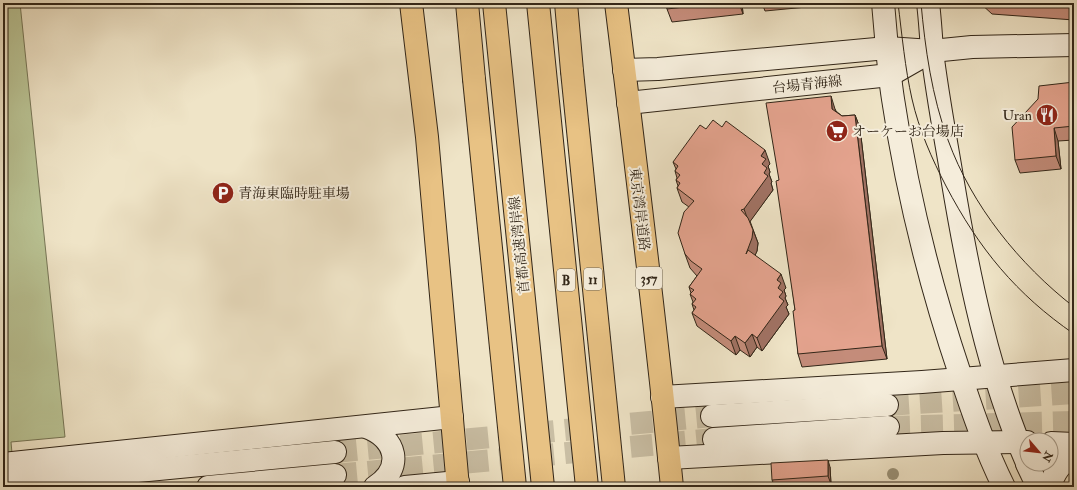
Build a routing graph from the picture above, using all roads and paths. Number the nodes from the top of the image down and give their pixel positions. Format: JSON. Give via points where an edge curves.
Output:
{"nodes":[{"id":1,"x":411,"y":3,"type":"edge"},
{"id":2,"x":419,"y":3,"type":"edge"},
{"id":3,"x":467,"y":3,"type":"edge"},
{"id":4,"x":494,"y":3,"type":"edge"},
{"id":5,"x":538,"y":3,"type":"edge"},
{"id":6,"x":566,"y":3,"type":"edge"},
{"id":7,"x":616,"y":3,"type":"edge"},
{"id":8,"x":883,"y":3,"type":"edge"},
{"id":9,"x":928,"y":3,"type":"edge"},
{"id":10,"x":1074,"y":45,"type":"edge"},
{"id":11,"x":887,"y":48,"type":"junction"},
{"id":12,"x":932,"y":51,"type":"junction"},
{"id":13,"x":624,"y":70,"type":"junction"},
{"id":14,"x":890,"y":75,"type":"junction"},
{"id":15,"x":628,"y":103,"type":"junction"},
{"id":16,"x":427,"y":137,"type":"junction"},
{"id":17,"x":1074,"y":370,"type":"edge"},
{"id":18,"x":996,"y":376,"type":"junction"},
{"id":19,"x":962,"y":379,"type":"junction"},
{"id":20,"x":662,"y":397,"type":"junction"},
{"id":21,"x":887,"y":405,"type":"tunnel mouth"},
{"id":22,"x":712,"y":416,"type":"tunnel mouth"},
{"id":23,"x":452,"y":417,"type":"junction"},
{"id":24,"x":366,"y":427,"type":"junction"},
{"id":25,"x":888,"y":427,"type":"tunnel mouth"},
{"id":26,"x":1019,"y":434,"type":"edge"},
{"id":27,"x":714,"y":439,"type":"tunnel mouth"},
{"id":28,"x":984,"y":442,"type":"junction"},
{"id":29,"x":1019,"y":442,"type":"edge"},
{"id":30,"x":1059,"y":443,"type":"edge"},
{"id":31,"x":1074,"y":444,"type":"edge"},
{"id":32,"x":336,"y":452,"type":"tunnel mouth"},
{"id":33,"x":1074,"y":455,"type":"edge"},
{"id":34,"x":669,"y":458,"type":"junction"},
{"id":35,"x":3,"y":464,"type":"edge"},
{"id":36,"x":335,"y":475,"type":"tunnel mouth"},
{"id":37,"x":1038,"y":478,"type":"edge"},
{"id":38,"x":3,"y":484,"type":"edge"},
{"id":39,"x":458,"y":484,"type":"edge"},
{"id":40,"x":1004,"y":486,"type":"edge"},
{"id":41,"x":208,"y":487,"type":"edge"},
{"id":42,"x":375,"y":487,"type":"edge"},
{"id":43,"x":405,"y":487,"type":"edge"},
{"id":44,"x":514,"y":487,"type":"edge"},
{"id":45,"x":543,"y":487,"type":"edge"},
{"id":46,"x":587,"y":487,"type":"edge"},
{"id":47,"x":614,"y":487,"type":"edge"},
{"id":48,"x":672,"y":487,"type":"edge"}],
"edges":[{"from":1,"to":16,"type":"highway"},
{"from":2,"to":16,"type":"highway"},
{"from":3,"to":44,"type":"highway","bridge":true},
{"from":4,"to":45,"type":"highway","name":"首都高速湾岸線"},
{"from":5,"to":46,"type":"highway","number":"B"},
{"from":6,"to":47,"type":"highway","number":"11","bridge":true},
{"from":7,"to":13,"type":"highway","name":"東京湾岸道路","number":"357"},
{"from":8,"to":11,"type":"street"},
{"from":9,"to":12,"type":"street"},
{"from":10,"to":12,"type":"street","via":[[972,47]]},
{"from":11,"to":12,"type":"street","name":"台場青海線"},
{"from":11,"to":13,"type":"street","name":"台場青海線"},
{"from":11,"to":14,"type":"street"},
{"from":12,"to":14,"type":"street","name":"台場青海線"},
{"from":12,"to":18,"type":"street","via":[[963,244]]},
{"from":13,"to":15,"type":"highway","name":"東京湾岸道路","number":"357"},
{"from":14,"to":15,"type":"street","name":"台場青海線"},
{"from":14,"to":19,"type":"street","via":[[924,254]]},
{"from":15,"to":20,"type":"highway","name":"東京湾岸道路","number":"357"},
{"from":16,"to":23,"type":"highway"},
{"from":17,"to":18,"type":"street"},
{"from":18,"to":19,"type":"street"},
{"from":18,"to":26,"type":"street"},
{"from":19,"to":20,"type":"street"},
{"from":19,"to":28,"type":"street"},
{"from":20,"to":34,"type":"highway","name":"東京湾岸道路","number":"357"},
{"from":21,"to":22,"type":"street"},
{"from":23,"to":24,"type":"street"},
{"from":23,"to":39,"type":"highway"},
{"from":24,"to":35,"type":"street"},
{"from":24,"to":42,"type":"street","via":[[379,431],[389,442],[394,455],[392,467],[385,480]]},
{"from":25,"to":27,"type":"street"},
{"from":28,"to":29,"type":"street"},
{"from":28,"to":34,"type":"street"},
{"from":28,"to":40,"type":"street"},
{"from":30,"to":31,"type":"street"},
{"from":32,"to":38,"type":"street"},
{"from":33,"to":37,"type":"street","via":[[1063,462],[1055,473]]},
{"from":34,"to":48,"type":"highway","name":"東京湾岸道路","number":"357"},
{"from":36,"to":41,"type":"street"},
{"from":39,"to":43,"type":"street"}]}
